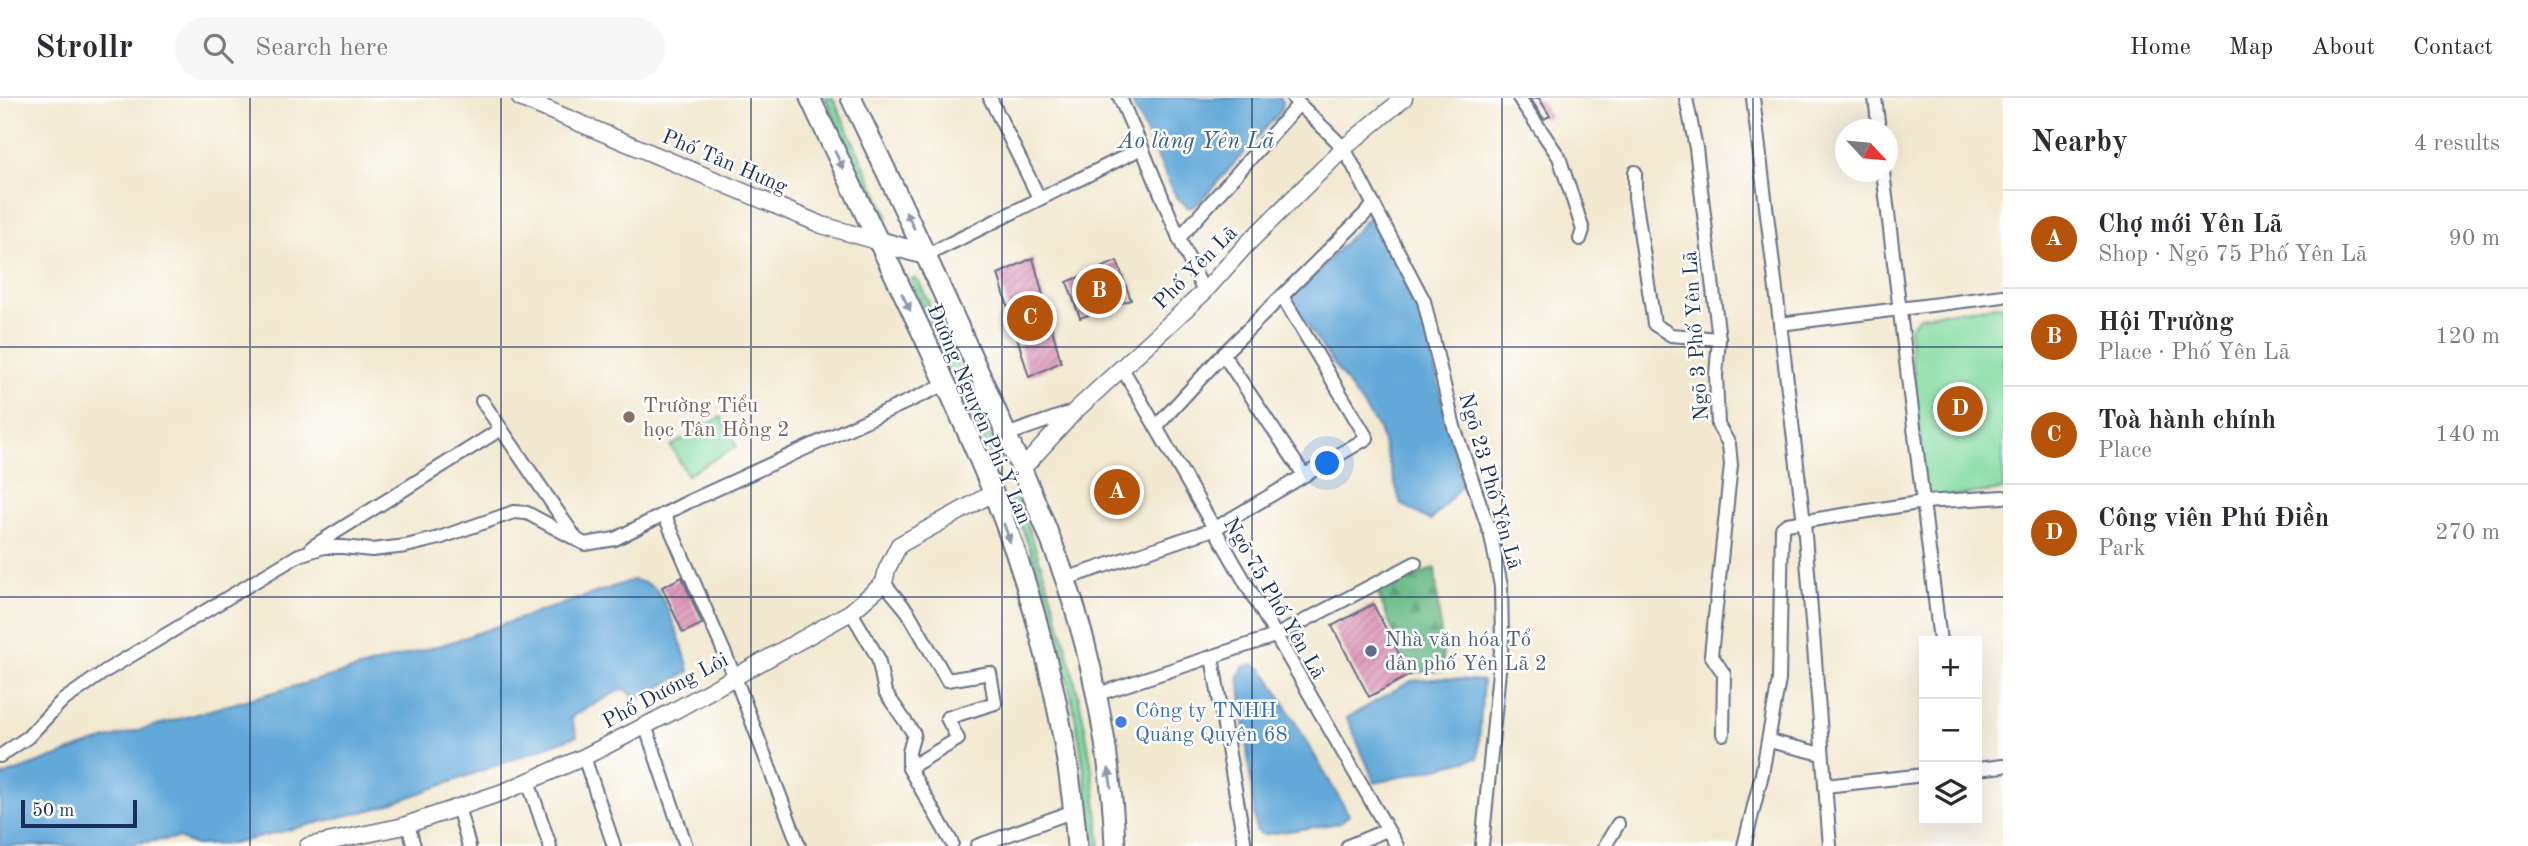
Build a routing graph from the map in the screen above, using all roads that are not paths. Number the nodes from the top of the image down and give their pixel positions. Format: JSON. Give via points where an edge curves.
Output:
{"nodes":[{"id":1,"x":520,"y":98,"type":"edge"},
{"id":2,"x":810,"y":98,"type":"edge"},
{"id":3,"x":851,"y":98,"type":"edge"},
{"id":4,"x":990,"y":98,"type":"edge"},
{"id":5,"x":1121,"y":98,"type":"edge"},
{"id":6,"x":1404,"y":98,"type":"edge"},
{"id":7,"x":1519,"y":98,"type":"edge"},
{"id":8,"x":1686,"y":98,"type":"edge"},
{"id":9,"x":1753,"y":98,"type":"edge"},
{"id":10,"x":1875,"y":98,"type":"edge"},
{"id":11,"x":1296,"y":101,"type":"edge"},
{"id":12,"x":1878,"y":119,"type":"edge"},
{"id":13,"x":1142,"y":148,"type":"junction"},
{"id":14,"x":1344,"y":148,"type":"junction"},
{"id":15,"x":1635,"y":172,"type":"dead end"},
{"id":16,"x":1884,"y":182,"type":"edge"},
{"id":17,"x":1039,"y":198,"type":"junction"},
{"id":18,"x":1374,"y":205,"type":"junction"},
{"id":19,"x":1179,"y":238,"type":"junction"},
{"id":20,"x":1580,"y":239,"type":"dead end"},
{"id":21,"x":877,"y":241,"type":"junction"},
{"id":22,"x":926,"y":255,"type":"junction"},
{"id":23,"x":1204,"y":292,"type":"junction"},
{"id":24,"x":1282,"y":296,"type":"junction"},
{"id":25,"x":2003,"y":296,"type":"edge"},
{"id":26,"x":1898,"y":309,"type":"junction"},
{"id":27,"x":1780,"y":324,"type":"junction"},
{"id":28,"x":1719,"y":339,"type":"junction"},
{"id":29,"x":1223,"y":354,"type":"junction"},
{"id":30,"x":1122,"y":368,"type":"junction"},
{"id":31,"x":946,"y":384,"type":"junction"},
{"id":32,"x":482,"y":401,"type":"dead end"},
{"id":33,"x":1075,"y":411,"type":"junction"},
{"id":34,"x":1156,"y":427,"type":"junction"},
{"id":35,"x":501,"y":429,"type":"junction"},
{"id":36,"x":1006,"y":435,"type":"junction"},
{"id":37,"x":1021,"y":470,"type":"junction"},
{"id":38,"x":1304,"y":475,"type":"junction"},
{"id":39,"x":993,"y":494,"type":"junction"},
{"id":40,"x":2003,"y":497,"type":"edge"},
{"id":41,"x":1924,"y":502,"type":"junction"},
{"id":42,"x":664,"y":514,"type":"junction"},
{"id":43,"x":1804,"y":523,"type":"junction"},
{"id":44,"x":1214,"y":529,"type":"junction"},
{"id":45,"x":577,"y":540,"type":"junction"},
{"id":46,"x":299,"y":555,"type":"junction"},
{"id":47,"x":1415,"y":563,"type":"dead end"},
{"id":48,"x":1065,"y":579,"type":"junction"},
{"id":49,"x":884,"y":583,"type":"junction"},
{"id":50,"x":851,"y":612,"type":"junction"},
{"id":51,"x":1275,"y":636,"type":"junction"},
{"id":52,"x":1939,"y":636,"type":"edge"},
{"id":53,"x":1212,"y":657,"type":"junction"},
{"id":54,"x":735,"y":677,"type":"junction"},
{"id":55,"x":1095,"y":695,"type":"junction"},
{"id":56,"x":645,"y":726,"type":"junction"},
{"id":57,"x":1723,"y":734,"type":"dead end"},
{"id":58,"x":1769,"y":741,"type":"junction"},
{"id":59,"x":1822,"y":754,"type":"junction"},
{"id":60,"x":0,"y":756,"type":"edge"},
{"id":61,"x":584,"y":757,"type":"junction"},
{"id":62,"x":2003,"y":766,"type":"edge"},
{"id":63,"x":909,"y":768,"type":"junction"},
{"id":64,"x":1982,"y":768,"type":"edge"},
{"id":65,"x":1919,"y":776,"type":"edge"},
{"id":66,"x":528,"y":781,"type":"junction"},
{"id":67,"x":1825,"y":786,"type":"junction"},
{"id":68,"x":458,"y":807,"type":"junction"},
{"id":69,"x":1074,"y":810,"type":"junction"},
{"id":70,"x":1618,"y":824,"type":"dead end"},
{"id":71,"x":408,"y":825,"type":"junction"},
{"id":72,"x":1387,"y":830,"type":"junction"},
{"id":73,"x":346,"y":842,"type":"edge"},
{"id":74,"x":952,"y":843,"type":"dead end"},
{"id":75,"x":308,"y":846,"type":"edge"},
{"id":76,"x":414,"y":846,"type":"edge"},
{"id":77,"x":469,"y":846,"type":"edge"},
{"id":78,"x":550,"y":846,"type":"edge"},
{"id":79,"x":614,"y":846,"type":"edge"},
{"id":80,"x":686,"y":846,"type":"edge"},
{"id":81,"x":799,"y":846,"type":"edge"},
{"id":82,"x":977,"y":846,"type":"edge"},
{"id":83,"x":1077,"y":846,"type":"edge"},
{"id":84,"x":1115,"y":846,"type":"edge"},
{"id":85,"x":1245,"y":846,"type":"edge"},
{"id":86,"x":1348,"y":846,"type":"edge"},
{"id":87,"x":1397,"y":846,"type":"edge"},
{"id":88,"x":1482,"y":846,"type":"edge"},
{"id":89,"x":1605,"y":846,"type":"edge"},
{"id":90,"x":1744,"y":846,"type":"edge"},
{"id":91,"x":1830,"y":846,"type":"edge"}],
"edges":[{"from":1,"to":21,"type":"street","name":"Phố Tân Hưng","via":[[822,225]]},
{"from":2,"to":21,"type":"main road","name":"Đường Nguyên Phi Ỷ Lan","one_way":true},
{"from":22,"to":3,"type":"main road","name":"Đường Nguyên Phi Ỷ Lan","one_way":true},
{"from":4,"to":17,"type":"street"},
{"from":5,"to":13,"type":"street"},
{"from":6,"to":14,"type":"street","name":"Phố Yên Lã"},
{"from":7,"to":20,"type":"street","via":[[1559,157],[1583,230]]},
{"from":8,"to":28,"type":"street","name":"Ngõ 3 Phố Yên Lã"},
{"from":9,"to":27,"type":"street"},
{"from":10,"to":12,"type":"street"},
{"from":11,"to":14,"type":"street","name":"Ngõ 23 Phố Yên Lã"},
{"from":11,"to":19,"type":"street"},
{"from":13,"to":17,"type":"street"},
{"from":13,"to":19,"type":"street"},
{"from":14,"to":18,"type":"street","name":"Ngõ 23 Phố Yên Lã"},
{"from":14,"to":23,"type":"street","name":"Phố Yên Lã"},
{"from":15,"to":28,"type":"street","via":[[1654,324],[1671,335]]},
{"from":16,"to":26,"type":"street"},
{"from":17,"to":22,"type":"street"},
{"from":18,"to":24,"type":"street"},
{"from":18,"to":88,"type":"street","name":"Ngõ 23 Phố Yên Lã","via":[[1424,301],[1454,427],[1491,536],[1501,586],[1502,640]]},
{"from":19,"to":23,"type":"street"},
{"from":21,"to":22,"type":"main road"},
{"from":21,"to":31,"type":"main road","name":"Đường Nguyên Phi Ỷ Lan","one_way":true},
{"from":22,"to":36,"type":"main road","name":"Đường Nguyên Phi Ỷ Lan"},
{"from":23,"to":30,"type":"street","name":"Phố Yên Lã"},
{"from":24,"to":29,"type":"street"},
{"from":24,"to":38,"type":"street","via":[[1367,438]]},
{"from":25,"to":26,"type":"street"},
{"from":26,"to":27,"type":"street"},
{"from":26,"to":41,"type":"street"},
{"from":27,"to":43,"type":"street"},
{"from":28,"to":57,"type":"street","name":"Ngõ 3 Phố Yên Lã","via":[[1718,425],[1729,444],[1731,465],[1711,655],[1724,674]]},
{"from":29,"to":34,"type":"street"},
{"from":29,"to":38,"type":"street"},
{"from":30,"to":33,"type":"street","name":"Phố Yên Lã"},
{"from":30,"to":34,"type":"street","name":"Ngõ 75 Phố Yên Lã"},
{"from":31,"to":39,"type":"main road","name":"Đường Nguyên Phi Ỷ Lan"},
{"from":31,"to":42,"type":"street"},
{"from":32,"to":35,"type":"street"},
{"from":33,"to":36,"type":"street"},
{"from":33,"to":37,"type":"street","name":"Phố Yên Lã"},
{"from":34,"to":44,"type":"street","name":"Ngõ 75 Phố Yên Lã"},
{"from":35,"to":45,"type":"street"},
{"from":35,"to":46,"type":"street"},
{"from":36,"to":37,"type":"main road","name":"Đường Nguyên Phi Ỷ Lan"},
{"from":37,"to":39,"type":"main road"},
{"from":37,"to":48,"type":"main road","name":"Đường Nguyên Phi Ỷ Lan"},
{"from":38,"to":44,"type":"street"},
{"from":39,"to":49,"type":"street","name":"Phố Dương Lôi","via":[[899,545]]},
{"from":39,"to":69,"type":"main road","name":"Đường Nguyên Phi Ỷ Lan","one_way":true,"via":[[1038,631]]},
{"from":40,"to":41,"type":"street"},
{"from":41,"to":43,"type":"street"},
{"from":41,"to":52,"type":"street"},
{"from":42,"to":45,"type":"street","via":[[615,539],[595,544]]},
{"from":42,"to":54,"type":"street"},
{"from":43,"to":58,"type":"street","via":[[1787,524],[1781,532],[1779,680]]},
{"from":43,"to":59,"type":"street"},
{"from":44,"to":48,"type":"street"},
{"from":44,"to":51,"type":"street","name":"Ngõ 75 Phố Yên Lã"},
{"from":45,"to":46,"type":"street","via":[[527,513],[514,512],[406,546],[372,550],[324,547]]},
{"from":46,"to":60,"type":"street","via":[[107,670],[61,702],[29,737]]},
{"from":47,"to":51,"type":"street"},
{"from":48,"to":55,"type":"main road","name":"Đường Nguyên Phi Ỷ Lan"},
{"from":49,"to":50,"type":"street","name":"Phố Dương Lôi"},
{"from":49,"to":63,"type":"street","via":[[908,612],[947,680],[990,673],[995,703],[947,718],[958,739]]},
{"from":50,"to":54,"type":"street","name":"Phố Dương Lôi"},
{"from":50,"to":63,"type":"street","via":[[878,658],[885,692],[914,734]]},
{"from":51,"to":53,"type":"street"},
{"from":51,"to":72,"type":"street","name":"Ngõ 75 Phố Yên Lã"},
{"from":53,"to":55,"type":"street"},
{"from":53,"to":85,"type":"street"},
{"from":54,"to":56,"type":"street","name":"Phố Dương Lôi"},
{"from":54,"to":81,"type":"street"},
{"from":84,"to":55,"type":"main road","name":"Đường Nguyên Phi Ỷ Lan","one_way":true,"via":[[1110,778]]},
{"from":56,"to":61,"type":"street","name":"Phố Dương Lôi"},
{"from":56,"to":80,"type":"street"},
{"from":58,"to":59,"type":"street"},
{"from":58,"to":90,"type":"street"},
{"from":59,"to":67,"type":"street"},
{"from":61,"to":66,"type":"street","name":"Phố Dương Lôi"},
{"from":61,"to":79,"type":"street"},
{"from":62,"to":64,"type":"street"},
{"from":63,"to":74,"type":"street"},
{"from":65,"to":67,"type":"street"},
{"from":66,"to":68,"type":"street","name":"Phố Dương Lôi"},
{"from":66,"to":78,"type":"street"},
{"from":67,"to":91,"type":"street"},
{"from":68,"to":71,"type":"street","name":"Phố Dương Lôi"},
{"from":68,"to":77,"type":"street"},
{"from":69,"to":82,"type":"street"},
{"from":69,"to":83,"type":"main road","name":"Đường Nguyên Phi Ỷ Lan"},
{"from":70,"to":89,"type":"street"},
{"from":71,"to":73,"type":"street","name":"Phố Dương Lôi"},
{"from":71,"to":76,"type":"street"},
{"from":72,"to":86,"type":"street"},
{"from":72,"to":87,"type":"street","name":"Ngõ 75 Phố Yên Lã"},
{"from":73,"to":75,"type":"street","name":"Phố Dương Lôi"}]}
